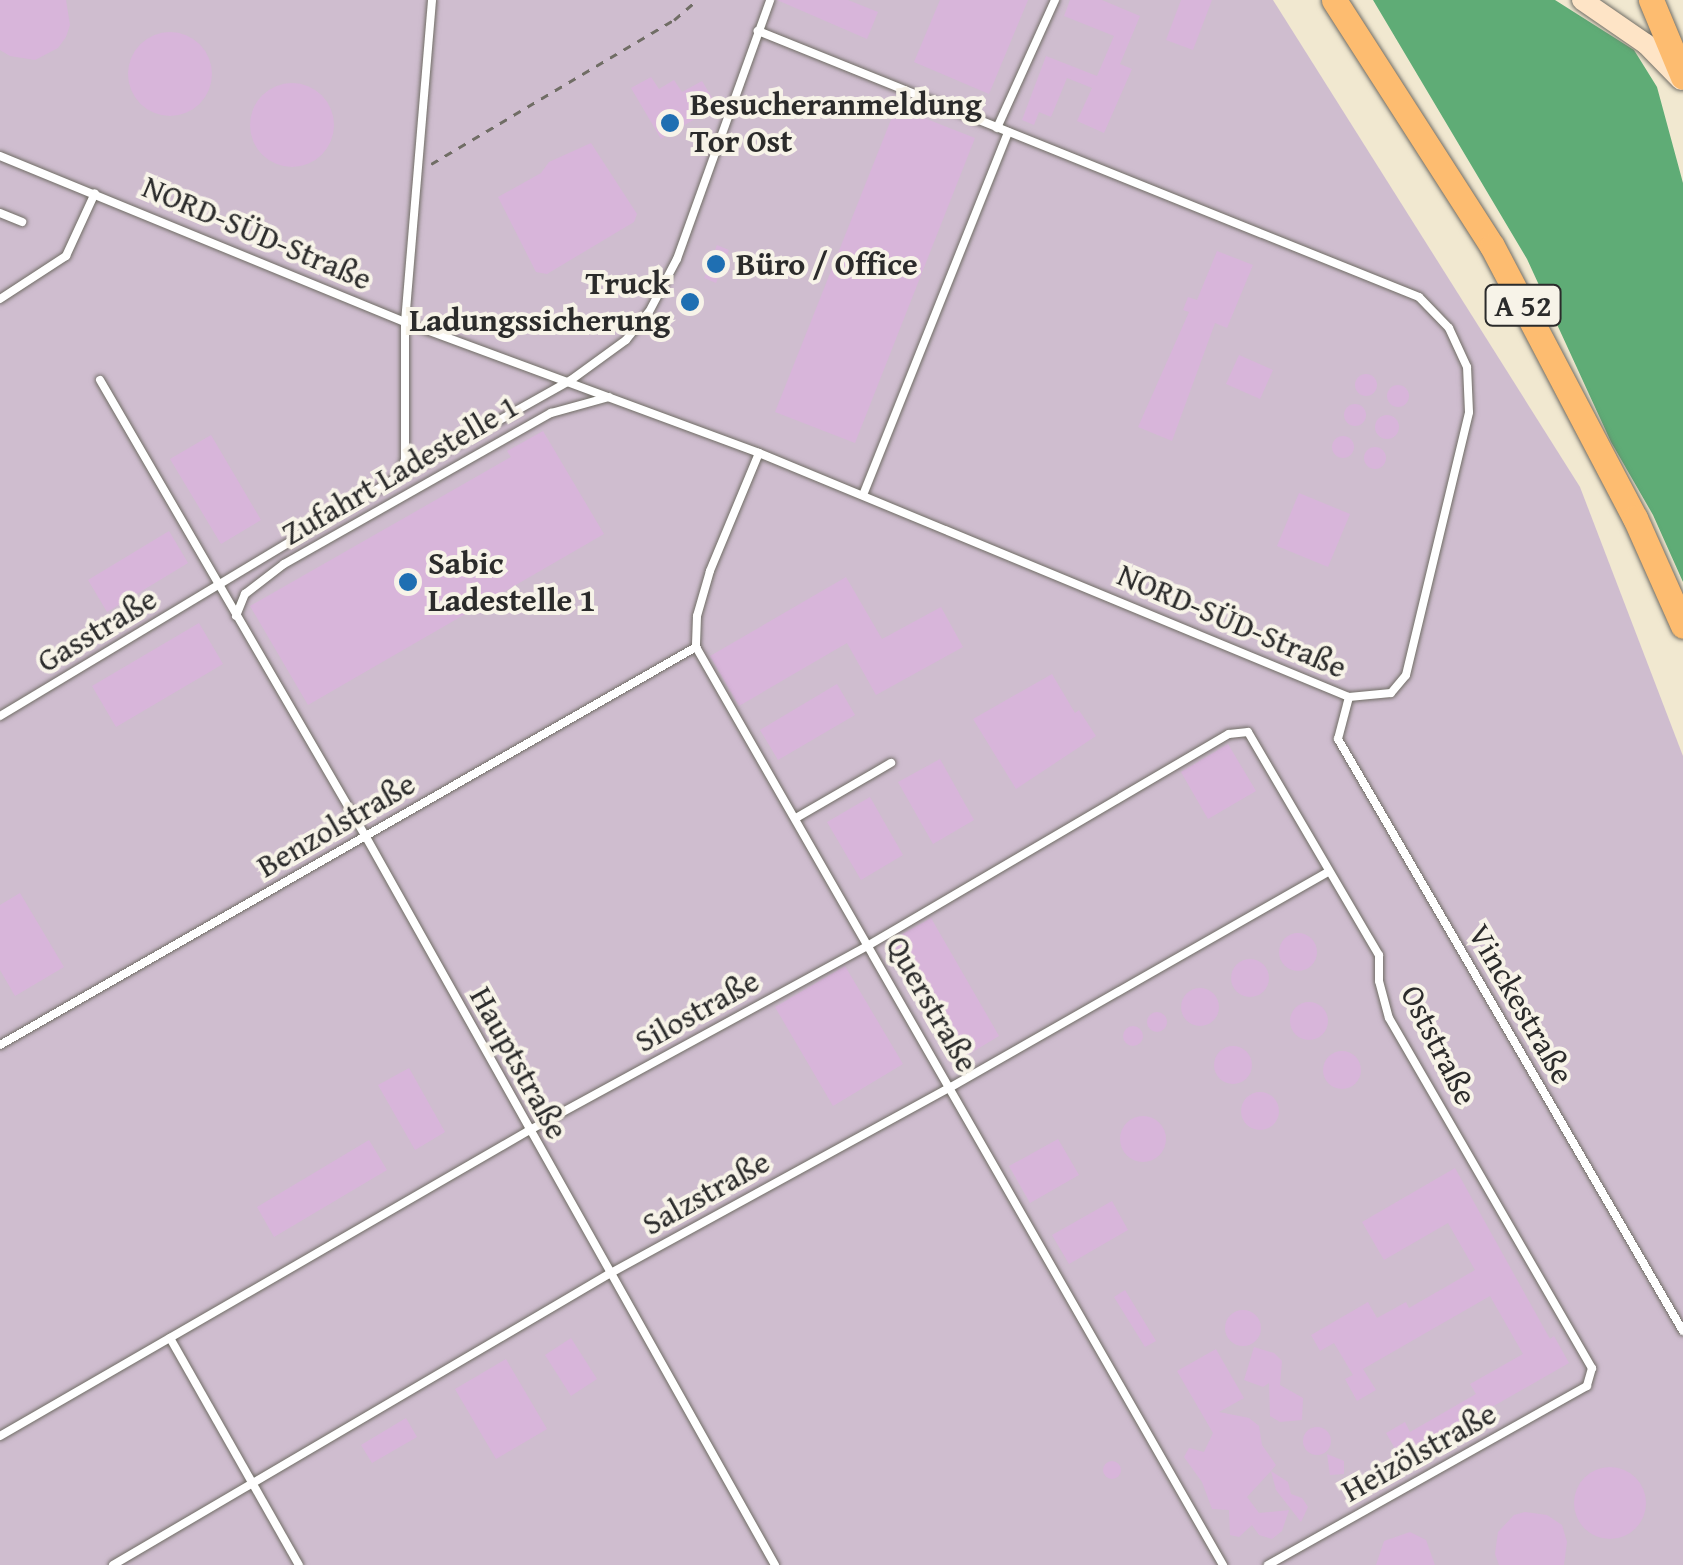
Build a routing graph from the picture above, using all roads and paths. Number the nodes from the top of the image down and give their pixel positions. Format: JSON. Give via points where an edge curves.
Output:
{"nodes":[{"id":1,"x":432,"y":0,"type":"edge"},
{"id":2,"x":697,"y":0,"type":"edge"},
{"id":3,"x":770,"y":0,"type":"edge"},
{"id":4,"x":1056,"y":0,"type":"edge"},
{"id":5,"x":1334,"y":0,"type":"edge"},
{"id":6,"x":1582,"y":0,"type":"edge"},
{"id":7,"x":1651,"y":0,"type":"edge"},
{"id":8,"x":758,"y":31,"type":"junction"},
{"id":9,"x":1683,"y":79,"type":"edge"},
{"id":10,"x":997,"y":128,"type":"junction"},
{"id":11,"x":1008,"y":132,"type":"junction"},
{"id":12,"x":0,"y":156,"type":"edge"},
{"id":13,"x":416,"y":182,"type":"junction"},
{"id":14,"x":95,"y":194,"type":"junction"},
{"id":15,"x":0,"y":213,"type":"edge"},
{"id":16,"x":22,"y":222,"type":"dead end"},
{"id":17,"x":0,"y":299,"type":"edge"},
{"id":18,"x":404,"y":322,"type":"junction"},
{"id":19,"x":100,"y":380,"type":"dead end"},
{"id":20,"x":571,"y":380,"type":"junction"},
{"id":21,"x":610,"y":397,"type":"junction"},
{"id":22,"x":759,"y":453,"type":"junction"},
{"id":23,"x":398,"y":477,"type":"junction"},
{"id":24,"x":863,"y":495,"type":"junction"},
{"id":25,"x":219,"y":587,"type":"junction"},
{"id":26,"x":236,"y":616,"type":"junction"},
{"id":27,"x":1683,"y":626,"type":"edge"},
{"id":28,"x":696,"y":647,"type":"junction"},
{"id":29,"x":1349,"y":697,"type":"junction"},
{"id":30,"x":0,"y":716,"type":"edge"},
{"id":31,"x":1248,"y":732,"type":"joint"},
{"id":32,"x":891,"y":764,"type":"dead end"},
{"id":33,"x":796,"y":818,"type":"junction"},
{"id":34,"x":366,"y":837,"type":"junction"},
{"id":35,"x":1328,"y":872,"type":"junction"},
{"id":36,"x":869,"y":945,"type":"junction"},
{"id":37,"x":0,"y":1044,"type":"edge"},
{"id":38,"x":951,"y":1088,"type":"junction"},
{"id":39,"x":528,"y":1131,"type":"junction"},
{"id":40,"x":609,"y":1274,"type":"junction"},
{"id":41,"x":1683,"y":1331,"type":"edge"},
{"id":42,"x":170,"y":1338,"type":"junction"},
{"id":43,"x":1590,"y":1379,"type":"joint"},
{"id":44,"x":0,"y":1436,"type":"edge"},
{"id":45,"x":254,"y":1484,"type":"junction"},
{"id":46,"x":113,"y":1565,"type":"edge"},
{"id":47,"x":299,"y":1565,"type":"edge"},
{"id":48,"x":775,"y":1565,"type":"edge"},
{"id":49,"x":1223,"y":1565,"type":"edge"},
{"id":50,"x":1268,"y":1565,"type":"edge"}],
"edges":[{"from":1,"to":13,"type":"lane"},
{"from":2,"to":13,"type":"path","via":[[674,20],[436,158]]},
{"from":3,"to":8,"type":"lane","name":"Gasstraße"},
{"from":4,"to":10,"type":"lane"},
{"from":5,"to":27,"type":"highway","number":"A 52","via":[[1492,246],[1635,518]]},
{"from":6,"to":9,"type":"street"},
{"from":7,"to":9,"type":"highway"},
{"from":8,"to":10,"type":"lane","name":"NORD-SÜD-Straße"},
{"from":8,"to":20,"type":"lane","name":"Gasstraße","via":[[677,259],[649,312],[626,340]]},
{"from":10,"to":11,"type":"lane","name":"NORD-SÜD-Straße"},
{"from":11,"to":24,"type":"lane"},
{"from":11,"to":29,"type":"lane","name":"NORD-SÜD-Straße","via":[[1419,297],[1449,328],[1467,367],[1469,412],[1406,675],[1391,694]]},
{"from":12,"to":14,"type":"lane","name":"NORD-SÜD-Straße"},
{"from":13,"to":18,"type":"lane"},
{"from":14,"to":17,"type":"lane","via":[[66,256]]},
{"from":14,"to":18,"type":"lane","name":"NORD-SÜD-Straße"},
{"from":15,"to":16,"type":"lane"},
{"from":18,"to":20,"type":"lane","name":"NORD-SÜD-Straße"},
{"from":18,"to":23,"type":"lane","via":[[405,460]]},
{"from":19,"to":25,"type":"lane","name":"Hauptstraße"},
{"from":20,"to":21,"type":"lane","name":"NORD-SÜD-Straße"},
{"from":20,"to":23,"type":"lane","name":"Gasstraße"},
{"from":21,"to":22,"type":"lane","name":"NORD-SÜD-Straße"},
{"from":21,"to":26,"type":"lane","name":"Zufahrt Ladestelle 1","via":[[551,413],[284,564],[245,594]]},
{"from":22,"to":24,"type":"lane","name":"NORD-SÜD-Straße"},
{"from":22,"to":28,"type":"lane","via":[[710,571]]},
{"from":23,"to":25,"type":"lane","name":"Gasstraße"},
{"from":24,"to":29,"type":"lane","name":"NORD-SÜD-Straße"},
{"from":25,"to":26,"type":"lane","name":"Hauptstraße"},
{"from":25,"to":30,"type":"lane","name":"Gasstraße"},
{"from":26,"to":34,"type":"lane","name":"Hauptstraße"},
{"from":28,"to":33,"type":"lane","name":"Querstraße"},
{"from":28,"to":34,"type":"lane","name":"Benzolstraße"},
{"from":29,"to":41,"type":"lane","name":"Vinckestraße","via":[[1338,740]]},
{"from":31,"to":35,"type":"lane","name":"Oststraße"},
{"from":31,"to":36,"type":"lane","name":"Silostraße","via":[[1229,734]]},
{"from":32,"to":33,"type":"lane"},
{"from":33,"to":36,"type":"lane","name":"Querstraße"},
{"from":34,"to":37,"type":"lane","name":"Benzolstraße"},
{"from":34,"to":39,"type":"lane","name":"Hauptstraße"},
{"from":35,"to":38,"type":"lane","name":"Salzstraße"},
{"from":35,"to":43,"type":"lane","name":"Oststraße","via":[[1379,955],[1389,1018],[1592,1368]]},
{"from":36,"to":38,"type":"lane","name":"Querstraße"},
{"from":36,"to":39,"type":"lane","name":"Silostraße"},
{"from":38,"to":40,"type":"lane","name":"Salzstraße"},
{"from":38,"to":49,"type":"lane","name":"Querstraße"},
{"from":39,"to":40,"type":"lane","name":"Hauptstraße"},
{"from":39,"to":42,"type":"lane","name":"Silostraße"},
{"from":40,"to":45,"type":"lane","name":"Salzstraße"},
{"from":40,"to":48,"type":"lane","name":"Hauptstraße"},
{"from":42,"to":44,"type":"lane","name":"Silostraße"},
{"from":42,"to":45,"type":"lane"},
{"from":43,"to":50,"type":"lane","name":"Heizölstraße"},
{"from":45,"to":46,"type":"lane","name":"Salzstraße"},
{"from":45,"to":47,"type":"lane"}]}
